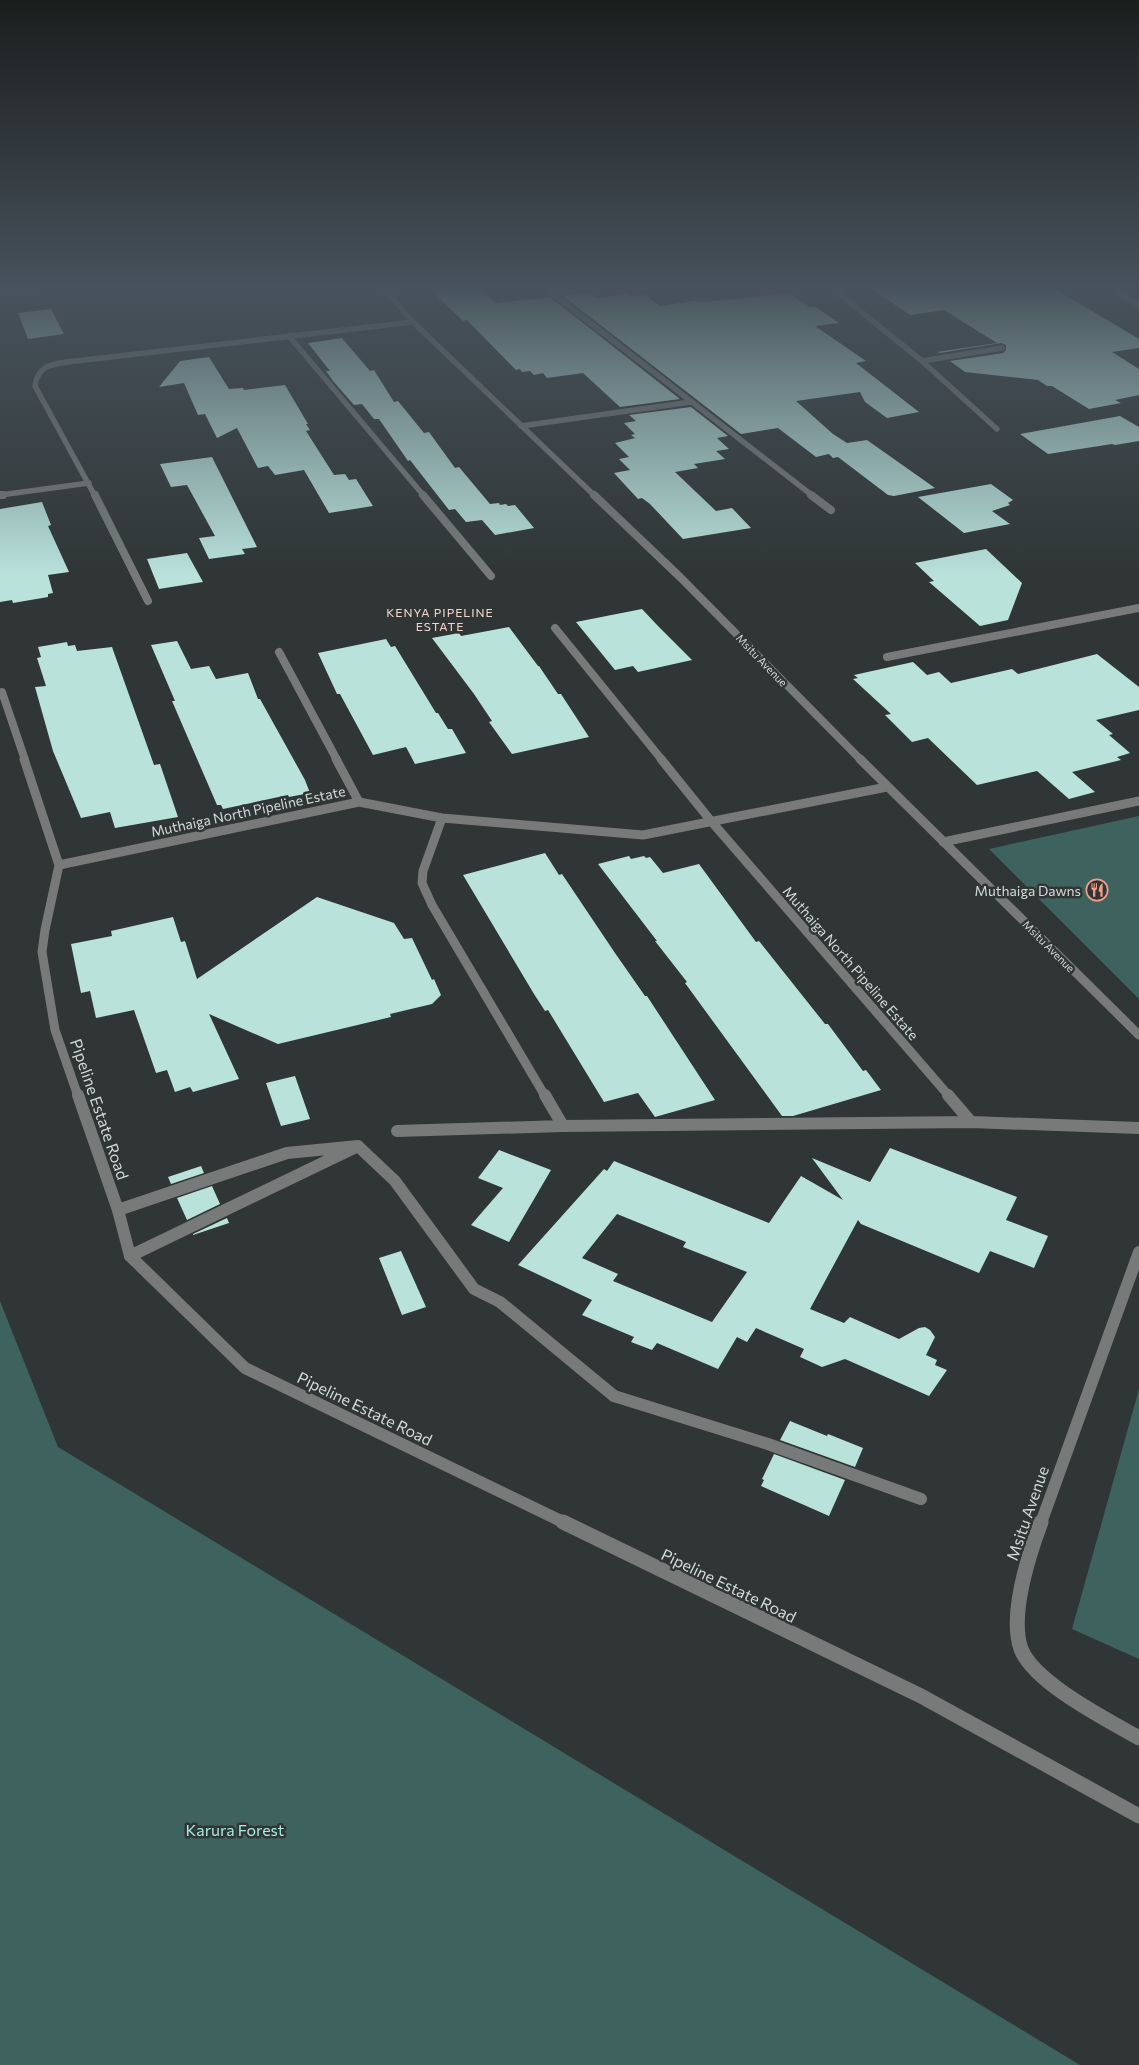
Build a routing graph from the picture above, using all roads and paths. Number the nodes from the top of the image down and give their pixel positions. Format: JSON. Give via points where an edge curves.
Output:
{"nodes":[{"id":1,"x":35,"y":383,"type":"edge"},
{"id":2,"x":329,"y":383,"type":"edge"},
{"id":3,"x":477,"y":383,"type":"edge"},
{"id":4,"x":667,"y":383,"type":"edge"},
{"id":5,"x":947,"y":383,"type":"edge"},
{"id":6,"x":691,"y":402,"type":"junction"},
{"id":7,"x":521,"y":426,"type":"junction"},
{"id":8,"x":997,"y":429,"type":"dead end"},
{"id":9,"x":89,"y":483,"type":"junction"},
{"id":10,"x":0,"y":495,"type":"edge"},
{"id":11,"x":831,"y":510,"type":"dead end"},
{"id":12,"x":491,"y":576,"type":"dead end"},
{"id":13,"x":148,"y":601,"type":"dead end"},
{"id":14,"x":1139,"y":608,"type":"edge"},
{"id":15,"x":555,"y":628,"type":"dead end"},
{"id":16,"x":280,"y":652,"type":"dead end"},
{"id":17,"x":887,"y":657,"type":"dead end"},
{"id":18,"x":2,"y":692,"type":"dead end"},
{"id":19,"x":887,"y":787,"type":"junction"},
{"id":20,"x":359,"y":802,"type":"junction"},
{"id":21,"x":1139,"y":802,"type":"edge"},
{"id":22,"x":442,"y":818,"type":"junction"},
{"id":23,"x":711,"y":821,"type":"junction"},
{"id":24,"x":943,"y":842,"type":"junction"},
{"id":25,"x":59,"y":865,"type":"junction"},
{"id":26,"x":1139,"y":1035,"type":"edge"},
{"id":27,"x":971,"y":1122,"type":"junction"},
{"id":28,"x":563,"y":1126,"type":"junction"},
{"id":29,"x":1139,"y":1128,"type":"edge"},
{"id":30,"x":397,"y":1131,"type":"dead end"},
{"id":31,"x":358,"y":1146,"type":"junction"},
{"id":32,"x":118,"y":1210,"type":"junction"},
{"id":33,"x":1139,"y":1252,"type":"edge"},
{"id":34,"x":130,"y":1256,"type":"junction"},
{"id":35,"x":921,"y":1499,"type":"dead end"},
{"id":36,"x":1139,"y":1738,"type":"edge"},
{"id":37,"x":1139,"y":1816,"type":"edge"}],
"edges":[{"from":1,"to":9,"type":"street"},
{"from":2,"to":12,"type":"street"},
{"from":3,"to":7,"type":"street","name":"Msitu Avenue"},
{"from":4,"to":6,"type":"street"},
{"from":5,"to":8,"type":"street"},
{"from":6,"to":7,"type":"street"},
{"from":6,"to":11,"type":"street"},
{"from":7,"to":19,"type":"street","name":"Msitu Avenue","via":[[680,577]]},
{"from":9,"to":10,"type":"street"},
{"from":9,"to":13,"type":"street"},
{"from":14,"to":17,"type":"street"},
{"from":15,"to":23,"type":"street","name":"Muthaiga North Pipeline Estate"},
{"from":16,"to":20,"type":"street"},
{"from":18,"to":25,"type":"street","name":"Pipeline Estate Road"},
{"from":19,"to":23,"type":"street","name":"Muthaiga North Pipeline Estate"},
{"from":19,"to":24,"type":"street","name":"Msitu Avenue"},
{"from":20,"to":22,"type":"street","name":"Muthaiga North Pipeline Estate"},
{"from":20,"to":25,"type":"street","name":"Muthaiga North Pipeline Estate"},
{"from":21,"to":24,"type":"street"},
{"from":22,"to":23,"type":"street","name":"Muthaiga North Pipeline Estate","via":[[643,835]]},
{"from":22,"to":28,"type":"street","via":[[424,862],[422,882],[432,905]]},
{"from":23,"to":27,"type":"street","name":"Muthaiga North Pipeline Estate"},
{"from":24,"to":26,"type":"street","name":"Msitu Avenue"},
{"from":25,"to":32,"type":"street","name":"Pipeline Estate Road","via":[[42,942],[54,1030]]},
{"from":27,"to":28,"type":"street"},
{"from":27,"to":29,"type":"street"},
{"from":28,"to":30,"type":"street"},
{"from":31,"to":32,"type":"street","via":[[287,1153]]},
{"from":31,"to":34,"type":"street"},
{"from":31,"to":35,"type":"street","via":[[395,1181],[474,1289],[500,1302],[614,1396],[768,1444]]},
{"from":32,"to":34,"type":"street","name":"Pipeline Estate Road"},
{"from":33,"to":36,"type":"street","name":"Msitu Avenue","via":[[1024,1571],[1018,1628],[1019,1644],[1026,1660],[1042,1676]]},
{"from":34,"to":37,"type":"street","name":"Pipeline Estate Road","via":[[245,1368],[921,1696]]}]}
